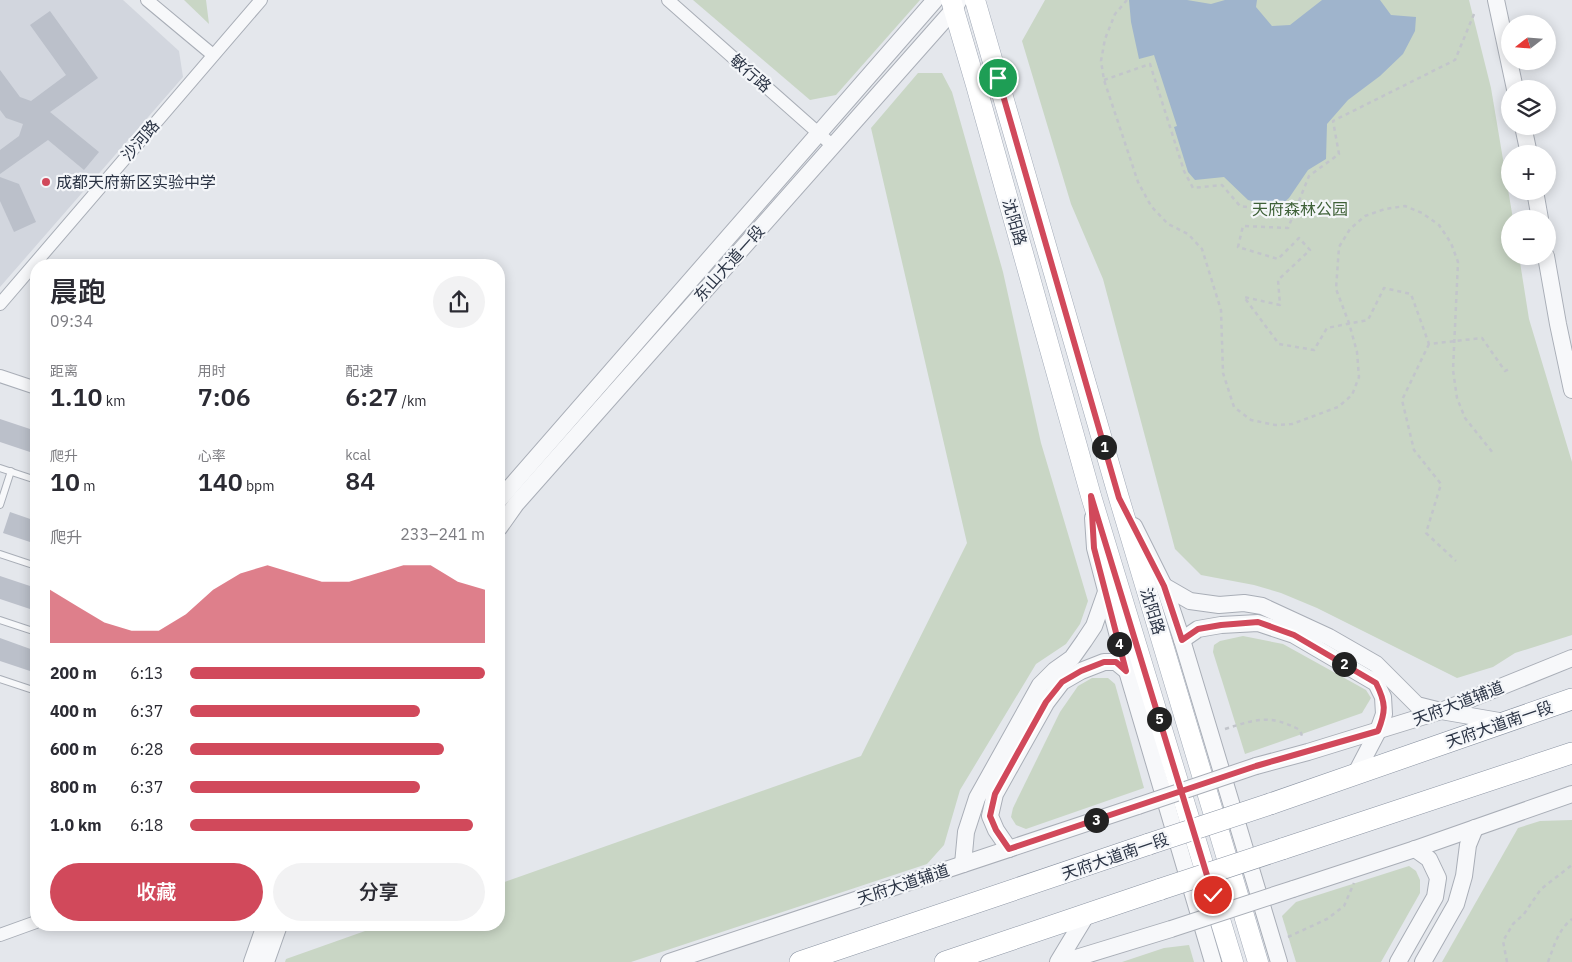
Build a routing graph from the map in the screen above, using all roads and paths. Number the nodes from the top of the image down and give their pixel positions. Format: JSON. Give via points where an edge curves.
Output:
{"nodes":[{"id":1,"x":147,"y":0,"type":"edge"},
{"id":2,"x":261,"y":0,"type":"edge"},
{"id":3,"x":668,"y":0,"type":"edge"},
{"id":4,"x":935,"y":0,"type":"edge"},
{"id":5,"x":975,"y":0,"type":"edge"},
{"id":6,"x":1127,"y":0,"type":"edge"},
{"id":7,"x":1496,"y":0,"type":"edge"},
{"id":8,"x":955,"y":3,"type":"edge"},
{"id":9,"x":1474,"y":14,"type":"dead end"},
{"id":10,"x":213,"y":55,"type":"junction"},
{"id":11,"x":1104,"y":80,"type":"junction"},
{"id":12,"x":1513,"y":80,"type":"edge"},
{"id":13,"x":819,"y":133,"type":"junction"},
{"id":14,"x":833,"y":146,"type":"junction"},
{"id":15,"x":1294,"y":214,"type":"junction"},
{"id":16,"x":38,"y":259,"type":"edge"},
{"id":17,"x":1548,"y":265,"type":"edge"},
{"id":18,"x":30,"y":269,"type":"edge"},
{"id":19,"x":0,"y":304,"type":"edge"},
{"id":20,"x":1349,"y":324,"type":"junction"},
{"id":21,"x":1455,"y":341,"type":"junction"},
{"id":22,"x":1429,"y":344,"type":"junction"},
{"id":23,"x":1511,"y":368,"type":"dead end"},
{"id":24,"x":0,"y":376,"type":"edge"},
{"id":25,"x":30,"y":386,"type":"edge"},
{"id":26,"x":1572,"y":390,"type":"edge"},
{"id":27,"x":1494,"y":453,"type":"dead end"},
{"id":28,"x":0,"y":468,"type":"edge"},
{"id":29,"x":11,"y":471,"type":"junction"},
{"id":30,"x":30,"y":478,"type":"edge"},
{"id":31,"x":505,"y":493,"type":"edge"},
{"id":32,"x":1091,"y":496,"type":"junction"},
{"id":33,"x":1119,"y":498,"type":"junction"},
{"id":34,"x":0,"y":505,"type":"edge"},
{"id":35,"x":505,"y":520,"type":"edge"},
{"id":36,"x":0,"y":554,"type":"edge"},
{"id":37,"x":1456,"y":561,"type":"dead end"},
{"id":38,"x":30,"y":564,"type":"edge"},
{"id":39,"x":1164,"y":586,"type":"junction"},
{"id":40,"x":1106,"y":592,"type":"junction"},
{"id":41,"x":0,"y":620,"type":"edge"},
{"id":42,"x":30,"y":630,"type":"edge"},
{"id":43,"x":1182,"y":640,"type":"junction"},
{"id":44,"x":1572,"y":658,"type":"edge"},
{"id":45,"x":1126,"y":671,"type":"junction"},
{"id":46,"x":0,"y":679,"type":"edge"},
{"id":47,"x":30,"y":688,"type":"edge"},
{"id":48,"x":1572,"y":699,"type":"edge"},
{"id":49,"x":1441,"y":711,"type":"junction"},
{"id":50,"x":1505,"y":722,"type":"junction"},
{"id":51,"x":1225,"y":729,"type":"dead end"},
{"id":52,"x":1300,"y":730,"type":"dead end"},
{"id":53,"x":1378,"y":731,"type":"junction"},
{"id":54,"x":1572,"y":753,"type":"edge"},
{"id":55,"x":1356,"y":773,"type":"junction"},
{"id":56,"x":1572,"y":794,"type":"edge"},
{"id":57,"x":1475,"y":828,"type":"junction"},
{"id":58,"x":1009,"y":849,"type":"junction"},
{"id":59,"x":1415,"y":849,"type":"junction"},
{"id":60,"x":964,"y":864,"type":"junction"},
{"id":61,"x":1572,"y":865,"type":"edge"},
{"id":62,"x":1354,"y":883,"type":"dead end"},
{"id":63,"x":1087,"y":914,"type":"junction"},
{"id":64,"x":1572,"y":919,"type":"edge"},
{"id":65,"x":30,"y":924,"type":"edge"},
{"id":66,"x":263,"y":931,"type":"edge"},
{"id":67,"x":277,"y":931,"type":"edge"},
{"id":68,"x":0,"y":935,"type":"edge"},
{"id":69,"x":1288,"y":937,"type":"dead end"},
{"id":70,"x":968,"y":959,"type":"edge"},
{"id":71,"x":252,"y":962,"type":"edge"},
{"id":72,"x":266,"y":962,"type":"edge"},
{"id":73,"x":669,"y":962,"type":"edge"},
{"id":74,"x":800,"y":962,"type":"edge"},
{"id":75,"x":945,"y":962,"type":"edge"},
{"id":76,"x":1058,"y":962,"type":"edge"},
{"id":77,"x":1062,"y":962,"type":"edge"},
{"id":78,"x":1213,"y":962,"type":"edge"},
{"id":79,"x":1233,"y":962,"type":"edge"},
{"id":80,"x":1258,"y":962,"type":"edge"},
{"id":81,"x":1279,"y":962,"type":"edge"},
{"id":82,"x":1398,"y":962,"type":"edge"},
{"id":83,"x":1423,"y":962,"type":"edge"},
{"id":84,"x":1507,"y":962,"type":"edge"},
{"id":85,"x":1548,"y":962,"type":"edge"}],
"edges":[{"from":1,"to":10,"type":"street"},
{"from":2,"to":10,"type":"street","name":"沙河路"},
{"from":3,"to":13,"type":"street","name":"敏行路"},
{"from":4,"to":13,"type":"street","name":"东山大道一段"},
{"from":5,"to":33,"type":"main road","name":"沈阳路"},
{"from":6,"to":11,"type":"path","via":[[1115,14],[1104,39],[1101,61]]},
{"from":7,"to":12,"type":"street"},
{"from":8,"to":14,"type":"street","name":"东山大道一段"},
{"from":8,"to":32,"type":"main road","name":"沈阳路"},
{"from":9,"to":15,"type":"path","via":[[1455,60],[1333,121],[1339,154],[1309,176]]},
{"from":10,"to":16,"type":"street","name":"沙河路"},
{"from":11,"to":15,"type":"path","via":[[1150,64],[1184,171],[1193,188],[1222,185],[1240,206]]},
{"from":11,"to":20,"type":"path","via":[[1138,182],[1151,206],[1168,224],[1188,234],[1202,249],[1221,310],[1223,373],[1234,407],[1251,420],[1275,425],[1292,424],[1338,407],[1352,395],[1359,377],[1357,352]]},
{"from":13,"to":14,"type":"street","name":"敏行路"},
{"from":13,"to":31,"type":"street","name":"东山大道一段"},
{"from":14,"to":35,"type":"street","name":"东山大道一段"},
{"from":15,"to":20,"type":"path","via":[[1288,228],[1243,226],[1238,247],[1278,259],[1300,238],[1310,250],[1278,280],[1280,305],[1244,297],[1279,344],[1314,350],[1327,328]]},
{"from":17,"to":26,"type":"street"},
{"from":18,"to":19,"type":"street","name":"沙河路"},
{"from":20,"to":21,"type":"path","via":[[1336,289],[1339,247],[1350,229],[1365,216],[1385,208],[1405,206],[1439,224],[1451,243],[1458,262]]},
{"from":20,"to":22,"type":"path","via":[[1368,320],[1384,288],[1411,294]]},
{"from":21,"to":22,"type":"path"},
{"from":21,"to":23,"type":"path","via":[[1482,338],[1505,371]]},
{"from":21,"to":27,"type":"path","via":[[1453,370],[1457,398],[1465,418]]},
{"from":22,"to":37,"type":"path","via":[[1402,400],[1414,450],[1441,484],[1426,533]]},
{"from":24,"to":25,"type":"street"},
{"from":28,"to":29,"type":"lane"},
{"from":29,"to":30,"type":"lane"},
{"from":29,"to":34,"type":"lane"},
{"from":32,"to":40,"type":"street","via":[[1094,548]]},
{"from":32,"to":79,"type":"main road","name":"沈阳路"},
{"from":33,"to":39,"type":"street"},
{"from":33,"to":80,"type":"main road","name":"沈阳路"},
{"from":36,"to":38,"type":"lane"},
{"from":39,"to":43,"type":"street"},
{"from":39,"to":49,"type":"street","via":[[1190,601],[1262,606],[1329,637],[1376,664],[1417,705]]},
{"from":40,"to":45,"type":"street"},
{"from":40,"to":60,"type":"street","via":[[1094,626],[1072,658],[1040,685],[977,798],[966,832]]},
{"from":41,"to":42,"type":"lane"},
{"from":43,"to":53,"type":"street","via":[[1198,629],[1258,622],[1294,635],[1376,683],[1383,697],[1384,714]]},
{"from":43,"to":81,"type":"street"},
{"from":44,"to":49,"type":"street","name":"天府大道辅道"},
{"from":45,"to":58,"type":"street","via":[[1116,662],[1104,662],[1062,682],[1046,702],[995,794],[990,816]]},
{"from":45,"to":78,"type":"street"},
{"from":46,"to":47,"type":"lane"},
{"from":48,"to":50,"type":"highway","name":"天府大道南一段"},
{"from":49,"to":50,"type":"street"},
{"from":49,"to":53,"type":"street","name":"天府大道辅道"},
{"from":50,"to":55,"type":"highway","name":"天府大道南一段"},
{"from":51,"to":52,"type":"path","via":[[1267,718]]},
{"from":53,"to":55,"type":"street"},
{"from":53,"to":58,"type":"street","name":"天府大道辅道","bridge":true,"via":[[1256,766]]},
{"from":54,"to":63,"type":"highway","bridge":true},
{"from":55,"to":74,"type":"highway","name":"天府大道南一段","bridge":true},
{"from":56,"to":57,"type":"street"},
{"from":57,"to":59,"type":"street"},
{"from":57,"to":83,"type":"street","via":[[1468,845],[1456,904]]},
{"from":58,"to":60,"type":"street","name":"天府大道辅道"},
{"from":59,"to":77,"type":"street","bridge":true},
{"from":59,"to":82,"type":"street","via":[[1429,858],[1438,878],[1434,897]]},
{"from":60,"to":73,"type":"street","name":"天府大道辅道"},
{"from":61,"to":84,"type":"path","via":[[1541,889],[1513,924],[1503,941]]},
{"from":62,"to":69,"type":"path","via":[[1344,906],[1327,919]]},
{"from":63,"to":70,"type":"highway"},
{"from":63,"to":76,"type":"street"},
{"from":64,"to":85,"type":"path","via":[[1558,935]]},
{"from":65,"to":68,"type":"street"},
{"from":66,"to":71,"type":"street"},
{"from":67,"to":72,"type":"street"},
{"from":70,"to":75,"type":"highway"}]}
